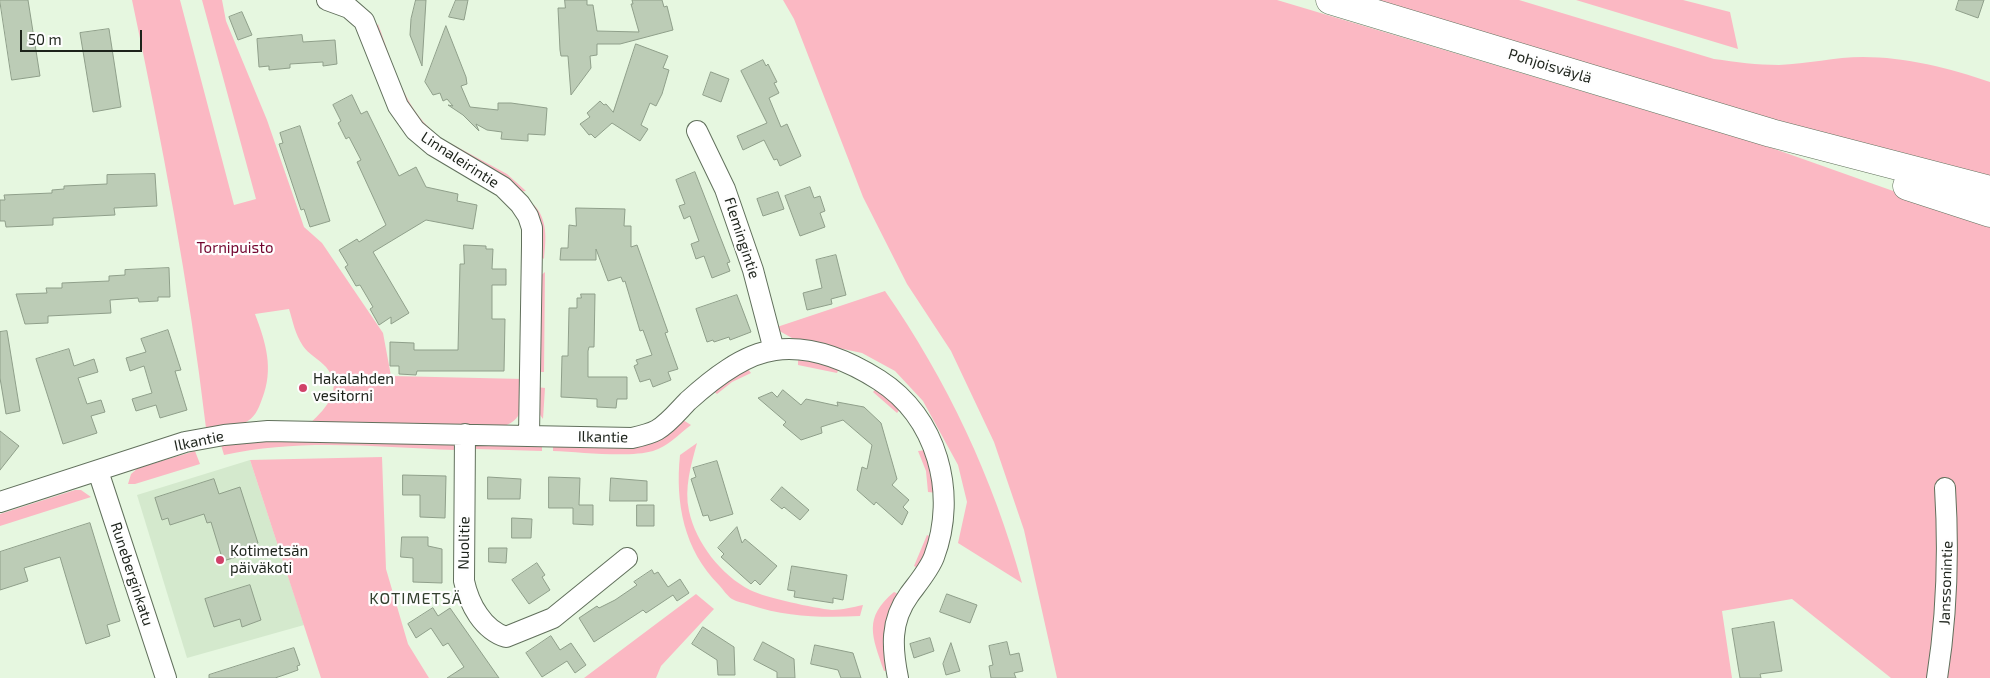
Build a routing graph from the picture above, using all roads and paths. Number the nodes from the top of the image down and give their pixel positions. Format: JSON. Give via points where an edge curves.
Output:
{"nodes":[{"id":1,"x":327,"y":0,"type":"edge"},
{"id":2,"x":1330,"y":0,"type":"edge"},
{"id":3,"x":696,"y":131,"type":"dead end"},
{"id":4,"x":1770,"y":133,"type":"junction"},
{"id":5,"x":1990,"y":190,"type":"edge"},
{"id":6,"x":1990,"y":213,"type":"edge"},
{"id":7,"x":774,"y":350,"type":"junction"},
{"id":8,"x":465,"y":434,"type":"junction"},
{"id":9,"x":529,"y":435,"type":"junction"},
{"id":10,"x":98,"y":471,"type":"junction"},
{"id":11,"x":1945,"y":488,"type":"dead end"},
{"id":12,"x":0,"y":502,"type":"edge"},
{"id":13,"x":627,"y":558,"type":"dead end"},
{"id":14,"x":166,"y":678,"type":"edge"},
{"id":15,"x":898,"y":678,"type":"edge"},
{"id":16,"x":1937,"y":678,"type":"edge"}],
"edges":[{"from":1,"to":9,"type":"street","name":"Linnaleirintie","via":[[349,8],[364,21],[398,106],[416,130],[434,146],[503,187],[528,216],[532,228]]},
{"from":2,"to":4,"type":"main road","name":"Pohjoisväylä"},
{"from":3,"to":7,"type":"street","name":"Flemingintie","via":[[725,189],[753,270]]},
{"from":4,"to":5,"type":"main road","name":"Pohjoisväylä"},
{"from":4,"to":6,"type":"main road","name":"Pohjoisväylä","via":[[1886,179]]},
{"from":7,"to":9,"type":"street","name":"Ilkantie","via":[[726,371],[649,434],[632,438]]},
{"from":7,"to":15,"type":"street","name":"Ilkantie","via":[[795,349],[824,354],[890,386],[920,417],[931,440],[942,480],[943,522],[933,559],[906,598],[896,623],[892,649]]},
{"from":8,"to":9,"type":"street","name":"Ilkantie"},
{"from":8,"to":10,"type":"street","name":"Ilkantie","via":[[268,431],[224,434],[185,442]]},
{"from":8,"to":13,"type":"street","name":"Nuolitie","via":[[464,582],[467,594],[493,633],[506,637],[553,618]]},
{"from":10,"to":12,"type":"street","name":"Ilkantie"},
{"from":10,"to":14,"type":"street","name":"Runeberginkatu"},
{"from":11,"to":16,"type":"street","name":"Janssonintie","via":[[1948,572],[1944,636]]}]}
